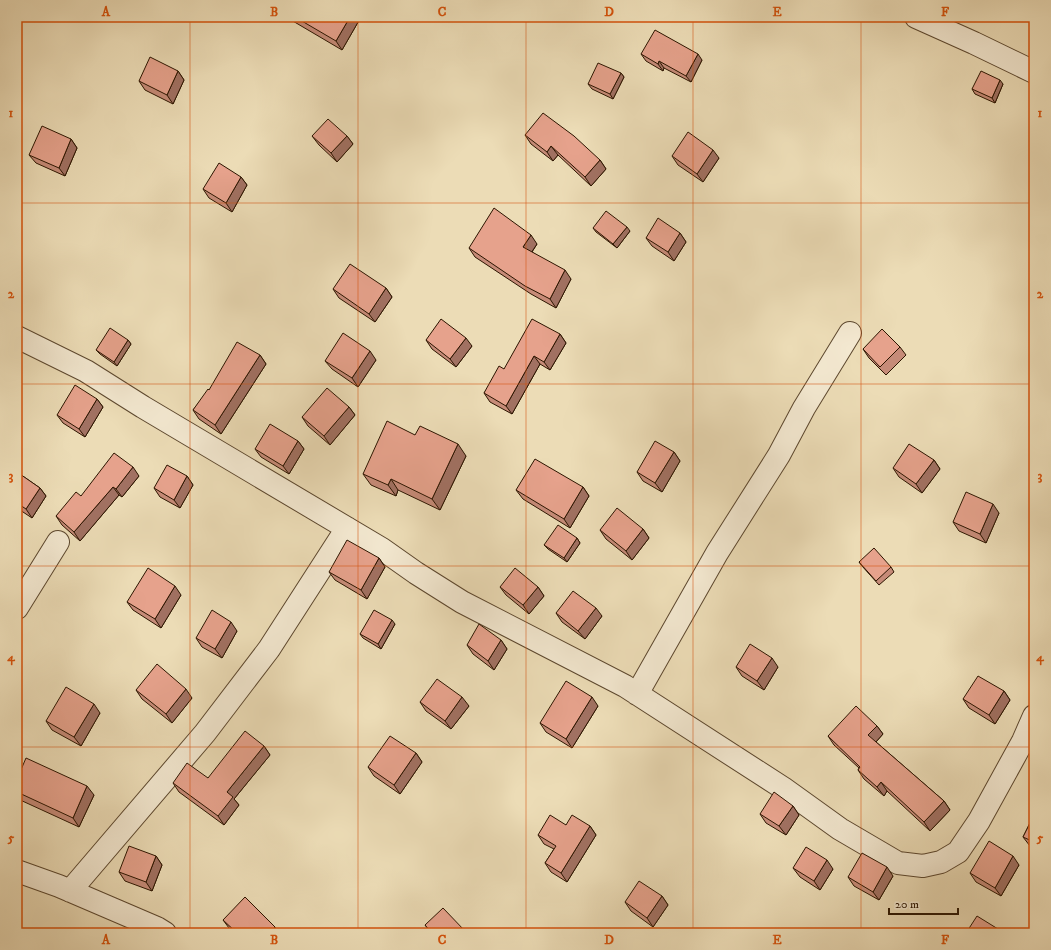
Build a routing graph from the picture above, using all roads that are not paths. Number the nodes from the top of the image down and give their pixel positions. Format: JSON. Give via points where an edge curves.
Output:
{"nodes":[{"id":1,"x":916,"y":17,"type":"edge"},
{"id":2,"x":1034,"y":72,"type":"edge"},
{"id":3,"x":850,"y":333,"type":"dead end"},
{"id":4,"x":17,"y":337,"type":"edge"},
{"id":5,"x":347,"y":528,"type":"junction"},
{"id":6,"x":58,"y":542,"type":"dead end"},
{"id":7,"x":17,"y":608,"type":"edge"},
{"id":8,"x":637,"y":694,"type":"junction"},
{"id":9,"x":1034,"y":716,"type":"edge"},
{"id":10,"x":17,"y":871,"type":"edge"},
{"id":11,"x":70,"y":891,"type":"junction"},
{"id":12,"x":165,"y":933,"type":"edge"}],
"edges":[{"from":1,"to":2,"type":"street"},
{"from":3,"to":8,"type":"street","via":[[804,408],[779,455],[717,553]]},
{"from":4,"to":5,"type":"street","via":[[86,371]]},
{"from":5,"to":8,"type":"street","via":[[462,602]]},
{"from":5,"to":11,"type":"street","via":[[269,649],[210,727]]},
{"from":6,"to":7,"type":"street"},
{"from":8,"to":9,"type":"street","via":[[783,788],[840,829],[898,863],[923,866],[941,862],[958,852],[979,820]]},
{"from":10,"to":11,"type":"street"},
{"from":11,"to":12,"type":"street"}]}
